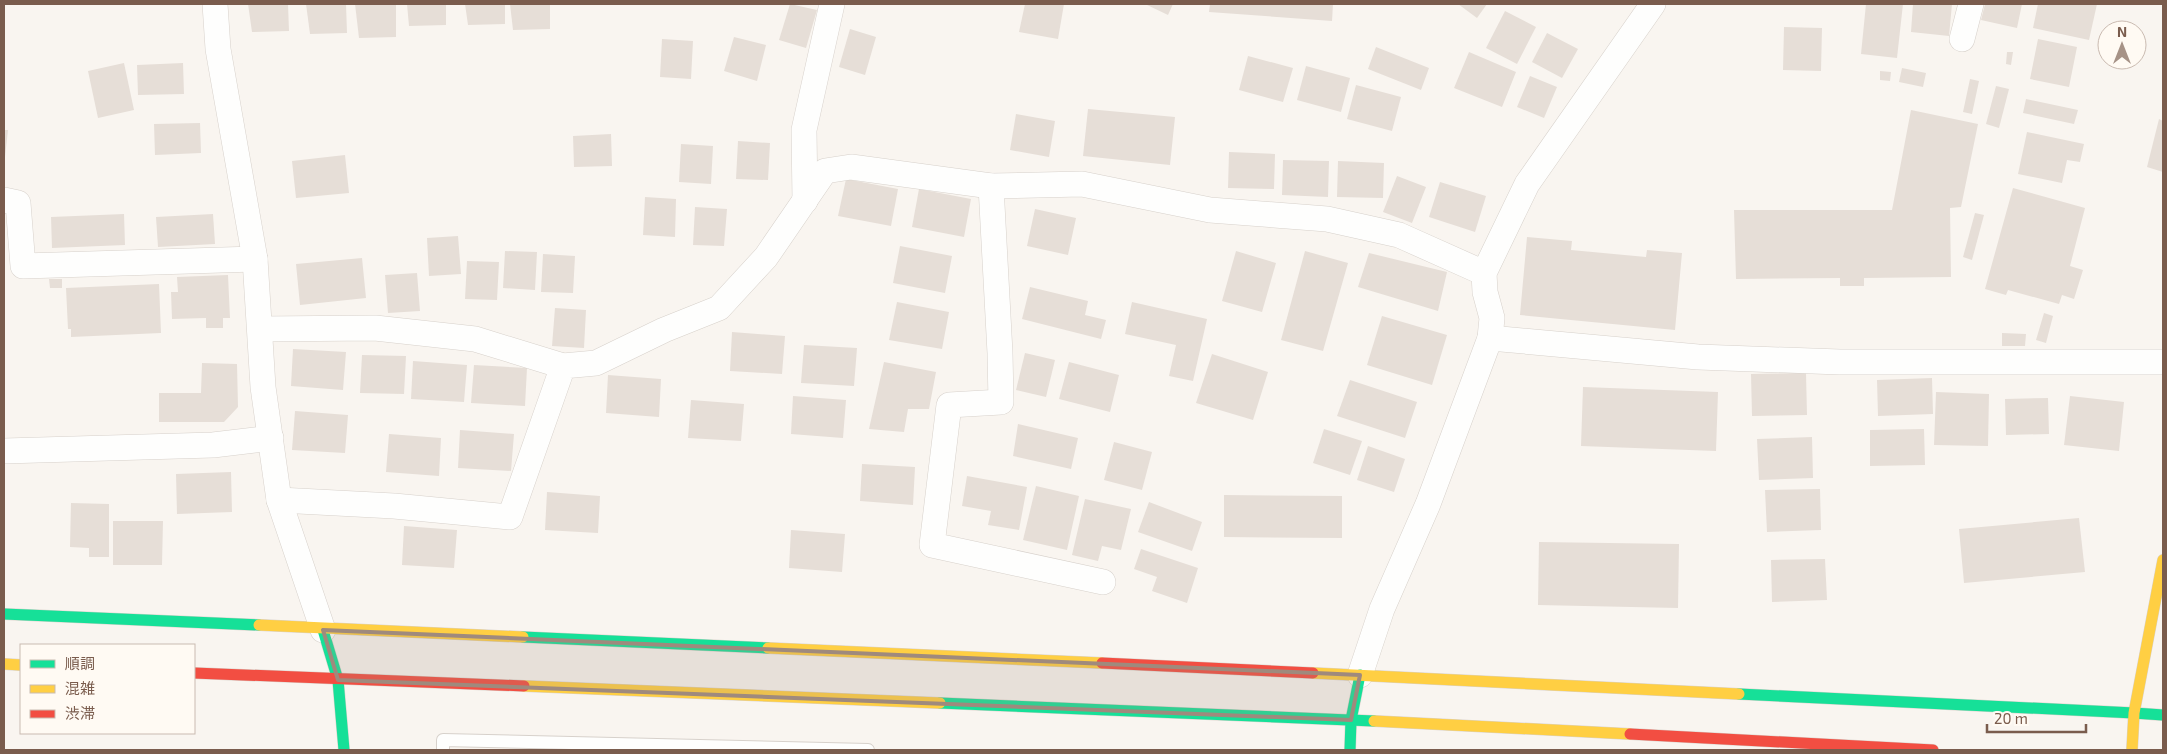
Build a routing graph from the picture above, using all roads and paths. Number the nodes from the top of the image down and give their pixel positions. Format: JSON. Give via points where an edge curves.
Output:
{"nodes":[{"id":1,"x":215,"y":4,"type":"edge"},
{"id":2,"x":832,"y":4,"type":"edge"},
{"id":3,"x":1653,"y":4,"type":"edge"},
{"id":4,"x":1971,"y":4,"type":"edge"},
{"id":5,"x":1962,"y":39,"type":"dead end"},
{"id":6,"x":991,"y":186,"type":"junction"},
{"id":7,"x":4,"y":200,"type":"edge"},
{"id":8,"x":805,"y":201,"type":"junction"},
{"id":9,"x":255,"y":259,"type":"junction"},
{"id":10,"x":1484,"y":273,"type":"junction"},
{"id":11,"x":260,"y":329,"type":"junction"},
{"id":12,"x":1490,"y":338,"type":"junction"},
{"id":13,"x":2163,"y":362,"type":"edge"},
{"id":14,"x":563,"y":366,"type":"junction"},
{"id":15,"x":271,"y":438,"type":"junction"},
{"id":16,"x":4,"y":451,"type":"edge"},
{"id":17,"x":280,"y":500,"type":"junction"},
{"id":18,"x":2163,"y":560,"type":"edge"},
{"id":19,"x":1103,"y":582,"type":"dead end"},
{"id":20,"x":4,"y":614,"type":"edge"},
{"id":21,"x":323,"y":630,"type":"junction"},
{"id":22,"x":4,"y":664,"type":"edge"},
{"id":23,"x":20,"y":665,"type":"edge"},
{"id":24,"x":195,"y":673,"type":"edge"},
{"id":25,"x":1360,"y":675,"type":"junction"},
{"id":26,"x":338,"y":680,"type":"junction"},
{"id":27,"x":2134,"y":713,"type":"junction"},
{"id":28,"x":2163,"y":715,"type":"edge"},
{"id":29,"x":1351,"y":720,"type":"junction"},
{"id":30,"x":748,"y":749,"type":"edge"},
{"id":31,"x":344,"y":750,"type":"edge"},
{"id":32,"x":443,"y":750,"type":"edge"},
{"id":33,"x":868,"y":750,"type":"edge"},
{"id":34,"x":1350,"y":750,"type":"edge"},
{"id":35,"x":1933,"y":750,"type":"edge"},
{"id":36,"x":2132,"y":750,"type":"edge"}],
"edges":[{"from":1,"to":9,"type":"street","via":[[218,49]]},
{"from":2,"to":8,"type":"street","via":[[804,130]]},
{"from":3,"to":10,"type":"street","via":[[1527,184]]},
{"from":4,"to":5,"type":"street"},
{"from":6,"to":8,"type":"street","via":[[850,167],[824,171]]},
{"from":6,"to":10,"type":"street","via":[[1082,184],[1210,210],[1327,219],[1399,235]]},
{"from":6,"to":19,"type":"street","via":[[1001,402],[949,405],[932,546]]},
{"from":7,"to":9,"type":"street","via":[[18,203],[23,266]]},
{"from":8,"to":14,"type":"street","via":[[766,257],[719,308],[596,363]]},
{"from":9,"to":11,"type":"street"},
{"from":10,"to":12,"type":"street","via":[[1492,318]]},
{"from":11,"to":14,"type":"street","via":[[375,328],[476,339]]},
{"from":11,"to":15,"type":"street","via":[[263,387]]},
{"from":12,"to":13,"type":"street","via":[[1698,357],[1840,362]]},
{"from":12,"to":25,"type":"street","via":[[1428,504],[1382,609]]},
{"from":14,"to":17,"type":"street","via":[[510,517]]},
{"from":15,"to":16,"type":"street","via":[[213,445]]},
{"from":15,"to":17,"type":"street"},
{"from":17,"to":21,"type":"street"},
{"from":18,"to":27,"type":"street"},
{"from":20,"to":21,"type":"street"},
{"from":21,"to":25,"type":"street"},
{"from":21,"to":26,"type":"street"},
{"from":22,"to":23,"type":"street"},
{"from":24,"to":26,"type":"street"},
{"from":25,"to":27,"type":"street"},
{"from":25,"to":29,"type":"street"},
{"from":26,"to":29,"type":"street"},
{"from":26,"to":31,"type":"street"},
{"from":27,"to":28,"type":"street"},
{"from":27,"to":36,"type":"street"},
{"from":29,"to":34,"type":"street"},
{"from":29,"to":35,"type":"street"},
{"from":30,"to":32,"type":"lane","via":[[443,740]]},
{"from":30,"to":33,"type":"lane"}]}
